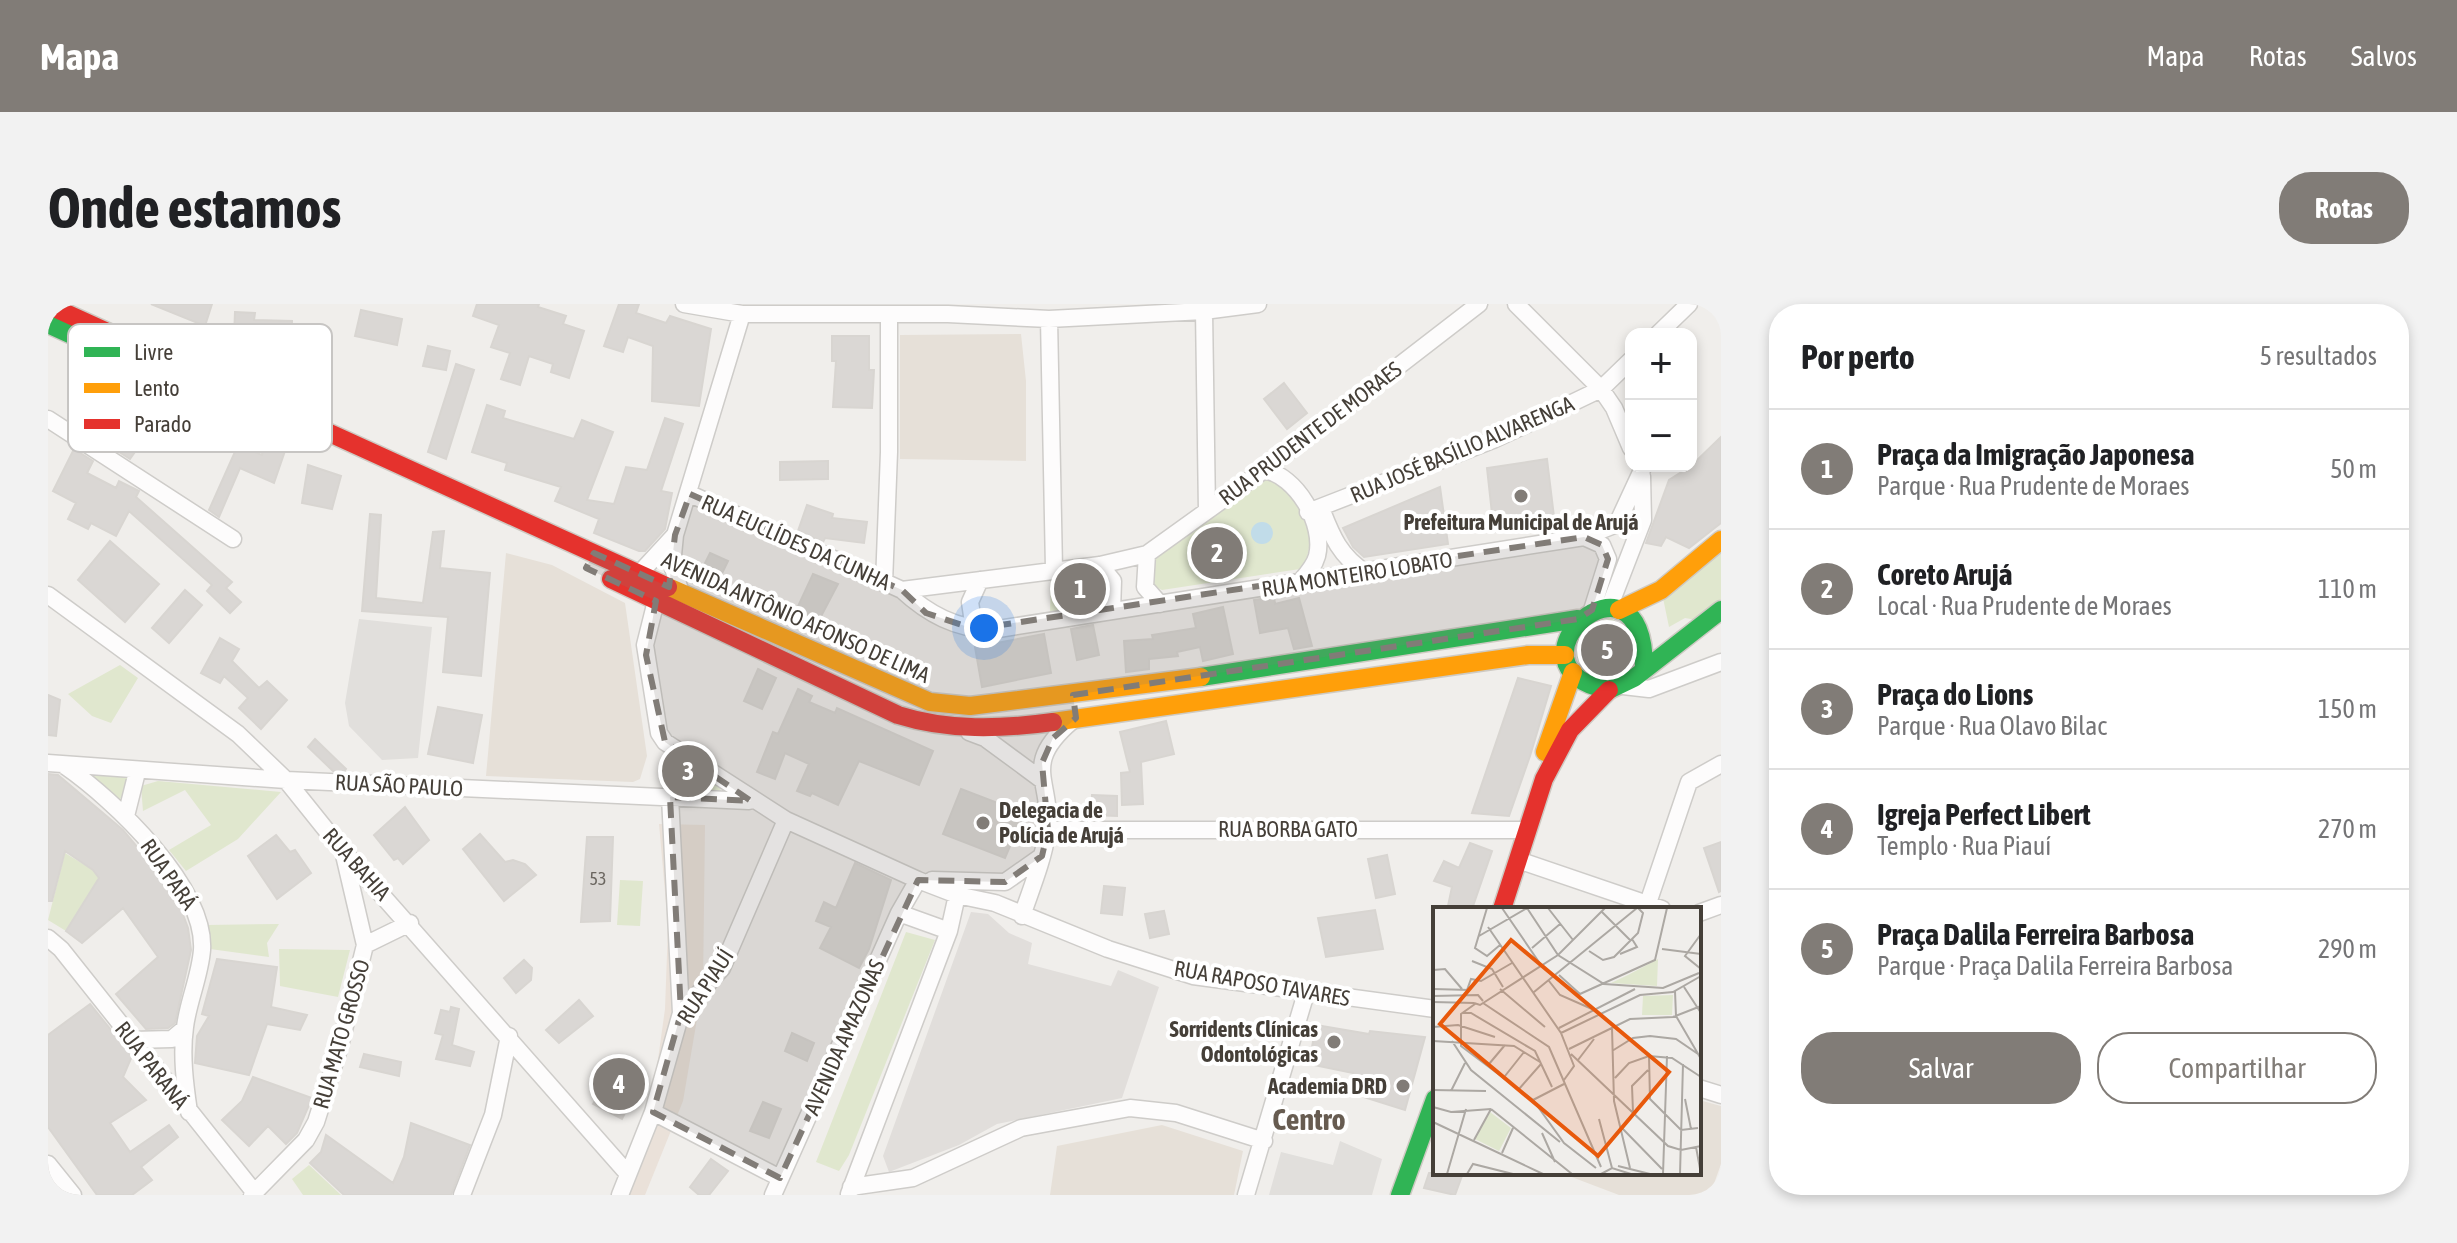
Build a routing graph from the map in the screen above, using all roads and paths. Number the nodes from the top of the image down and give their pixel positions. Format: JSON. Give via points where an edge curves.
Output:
{"nodes":[{"id":1,"x":684,"y":304,"type":"edge"},
{"id":2,"x":1258,"y":304,"type":"edge"},
{"id":3,"x":1479,"y":304,"type":"edge"},
{"id":4,"x":1516,"y":304,"type":"edge"},
{"id":5,"x":1689,"y":304,"type":"edge"},
{"id":6,"x":48,"y":305,"type":"edge"},
{"id":7,"x":948,"y":309,"type":"edge"},
{"id":8,"x":1204,"y":311,"type":"junction"},
{"id":9,"x":742,"y":314,"type":"junction"},
{"id":10,"x":889,"y":315,"type":"junction"},
{"id":11,"x":1049,"y":319,"type":"junction"},
{"id":12,"x":48,"y":324,"type":"edge"},
{"id":13,"x":88,"y":324,"type":"edge"},
{"id":14,"x":1664,"y":328,"type":"edge"},
{"id":15,"x":68,"y":333,"type":"edge"},
{"id":16,"x":1625,"y":366,"type":"edge"},
{"id":17,"x":1601,"y":389,"type":"junction"},
{"id":18,"x":48,"y":419,"type":"edge"},
{"id":19,"x":68,"y":432,"type":"edge"},
{"id":20,"x":1625,"y":434,"type":"edge"},
{"id":21,"x":332,"y":439,"type":"edge"},
{"id":22,"x":332,"y":448,"type":"edge"},
{"id":23,"x":99,"y":452,"type":"edge"},
{"id":24,"x":1264,"y":470,"type":"junction"},
{"id":25,"x":1639,"y":472,"type":"edge"},
{"id":26,"x":1641,"y":472,"type":"edge"},
{"id":27,"x":690,"y":494,"type":"junction"},
{"id":28,"x":1315,"y":510,"type":"junction"},
{"id":29,"x":1207,"y":511,"type":"junction"},
{"id":30,"x":675,"y":535,"type":"junction"},
{"id":31,"x":1584,"y":537,"type":"junction"},
{"id":32,"x":233,"y":539,"type":"dead end"},
{"id":33,"x":1721,"y":540,"type":"edge"},
{"id":34,"x":1147,"y":554,"type":"junction"},
{"id":35,"x":590,"y":561,"type":"junction"},
{"id":36,"x":1100,"y":565,"type":"junction"},
{"id":37,"x":1054,"y":569,"type":"junction"},
{"id":38,"x":1366,"y":573,"type":"junction"},
{"id":39,"x":639,"y":574,"type":"junction"},
{"id":40,"x":980,"y":580,"type":"junction"},
{"id":41,"x":884,"y":583,"type":"junction"},
{"id":42,"x":1299,"y":583,"type":"junction"},
{"id":43,"x":902,"y":590,"type":"junction"},
{"id":44,"x":681,"y":593,"type":"junction"},
{"id":45,"x":48,"y":595,"type":"edge"},
{"id":46,"x":656,"y":601,"type":"junction"},
{"id":47,"x":1160,"y":604,"type":"junction"},
{"id":48,"x":48,"y":608,"type":"edge"},
{"id":49,"x":68,"y":610,"type":"junction"},
{"id":50,"x":1721,"y":610,"type":"edge"},
{"id":51,"x":1112,"y":611,"type":"junction"},
{"id":52,"x":1599,"y":612,"type":"junction"},
{"id":53,"x":706,"y":614,"type":"junction"},
{"id":54,"x":974,"y":629,"type":"junction"},
{"id":55,"x":1721,"y":662,"type":"edge"},
{"id":56,"x":1569,"y":664,"type":"junction"},
{"id":57,"x":1644,"y":668,"type":"junction"},
{"id":58,"x":1615,"y":688,"type":"junction"},
{"id":59,"x":906,"y":694,"type":"junction"},
{"id":60,"x":1073,"y":695,"type":"junction"},
{"id":61,"x":898,"y":715,"type":"junction"},
{"id":62,"x":1076,"y":718,"type":"junction"},
{"id":63,"x":960,"y":729,"type":"junction"},
{"id":64,"x":56,"y":764,"type":"edge"},
{"id":65,"x":1721,"y":764,"type":"edge"},
{"id":66,"x":137,"y":772,"type":"junction"},
{"id":67,"x":1544,"y":779,"type":"junction"},
{"id":68,"x":286,"y":780,"type":"junction"},
{"id":69,"x":1042,"y":780,"type":"junction"},
{"id":70,"x":670,"y":797,"type":"junction"},
{"id":71,"x":751,"y":801,"type":"junction"},
{"id":72,"x":126,"y":816,"type":"junction"},
{"id":73,"x":786,"y":820,"type":"junction"},
{"id":74,"x":1048,"y":830,"type":"junction"},
{"id":75,"x":1528,"y":830,"type":"junction"},
{"id":76,"x":343,"y":851,"type":"junction"},
{"id":77,"x":1042,"y":856,"type":"junction"},
{"id":78,"x":1518,"y":860,"type":"junction"},
{"id":79,"x":918,"y":880,"type":"junction"},
{"id":80,"x":1005,"y":882,"type":"junction"},
{"id":81,"x":957,"y":895,"type":"junction"},
{"id":82,"x":995,"y":903,"type":"junction"},
{"id":83,"x":1721,"y":905,"type":"edge"},
{"id":84,"x":1503,"y":907,"type":"edge"},
{"id":85,"x":1648,"y":907,"type":"edge"},
{"id":86,"x":1651,"y":907,"type":"edge"},
{"id":87,"x":1701,"y":912,"type":"edge"},
{"id":88,"x":899,"y":913,"type":"junction"},
{"id":89,"x":1022,"y":916,"type":"junction"},
{"id":90,"x":410,"y":923,"type":"junction"},
{"id":91,"x":949,"y":931,"type":"junction"},
{"id":92,"x":48,"y":938,"type":"edge"},
{"id":93,"x":365,"y":945,"type":"junction"},
{"id":94,"x":1306,"y":993,"type":"junction"},
{"id":95,"x":1433,"y":1009,"type":"edge"},
{"id":96,"x":681,"y":1013,"type":"junction"},
{"id":97,"x":184,"y":1029,"type":"junction"},
{"id":98,"x":509,"y":1036,"type":"junction"},
{"id":99,"x":133,"y":1040,"type":"junction"},
{"id":100,"x":1701,"y":1089,"type":"edge"},
{"id":101,"x":1721,"y":1095,"type":"edge"},
{"id":102,"x":1433,"y":1105,"type":"edge"},
{"id":103,"x":189,"y":1112,"type":"junction"},
{"id":104,"x":653,"y":1112,"type":"junction"},
{"id":105,"x":1264,"y":1141,"type":"junction"},
{"id":106,"x":48,"y":1164,"type":"edge"},
{"id":107,"x":628,"y":1174,"type":"junction"},
{"id":108,"x":780,"y":1178,"type":"junction"},
{"id":109,"x":850,"y":1191,"type":"edge"},
{"id":110,"x":253,"y":1194,"type":"edge"},
{"id":111,"x":1403,"y":1194,"type":"edge"},
{"id":112,"x":73,"y":1195,"type":"edge"},
{"id":113,"x":462,"y":1195,"type":"edge"},
{"id":114,"x":620,"y":1195,"type":"edge"},
{"id":115,"x":773,"y":1195,"type":"edge"},
{"id":116,"x":1246,"y":1195,"type":"edge"}],
"edges":[{"from":1,"to":9,"type":"street"},
{"from":2,"to":8,"type":"street"},
{"from":3,"to":24,"type":"street","name":"RUA PRUDENTE DE MORAES"},
{"from":4,"to":17,"type":"street"},
{"from":5,"to":14,"type":"street"},
{"from":6,"to":13,"type":"main road","name":"AVENIDA ANTÔNIO AFONSO DE LIMA"},
{"from":7,"to":10,"type":"street"},
{"from":7,"to":11,"type":"street"},
{"from":8,"to":11,"type":"street"},
{"from":8,"to":29,"type":"street"},
{"from":9,"to":10,"type":"street"},
{"from":9,"to":27,"type":"street"},
{"from":10,"to":41,"type":"street"},
{"from":11,"to":37,"type":"street"},
{"from":12,"to":15,"type":"main road","name":"AVENIDA ANTÔNIO AFONSO DE LIMA"},
{"from":16,"to":17,"type":"street","name":"RUA JOSÉ BASÍLIO ALVARENGA"},
{"from":17,"to":20,"type":"street"},
{"from":17,"to":28,"type":"street","name":"RUA JOSÉ BASÍLIO ALVARENGA","via":[[1493,440]]},
{"from":18,"to":19,"type":"street"},
{"from":21,"to":35,"type":"main road","name":"AVENIDA ANTÔNIO AFONSO DE LIMA"},
{"from":22,"to":35,"type":"main road","name":"AVENIDA ANTÔNIO AFONSO DE LIMA"},
{"from":23,"to":32,"type":"street"},
{"from":24,"to":28,"type":"street","via":[[1284,477]]},
{"from":24,"to":29,"type":"street","name":"RUA PRUDENTE DE MORAES"},
{"from":25,"to":31,"type":"street","name":"RUA MONTEIRO LOBATO","via":[[1617,524]]},
{"from":26,"to":52,"type":"street","via":[[1643,520]]},
{"from":27,"to":30,"type":"street"},
{"from":27,"to":41,"type":"street","name":"RUA EUCLÍDES DA CUNHA"},
{"from":28,"to":38,"type":"street","via":[[1346,559]]},
{"from":28,"to":42,"type":"street","via":[[1318,554]]},
{"from":29,"to":34,"type":"street","name":"RUA PRUDENTE DE MORAES"},
{"from":30,"to":39,"type":"street"},
{"from":30,"to":44,"type":"street","via":[[672,565]]},
{"from":31,"to":38,"type":"street","name":"RUA MONTEIRO LOBATO"},
{"from":31,"to":52,"type":"street","via":[[1606,552]]},
{"from":33,"to":52,"type":"main road","name":"AVENIDA ANTÔNIO AFONSO DE LIMA","via":[[1639,604]]},
{"from":34,"to":36,"type":"street","name":"RUA PRUDENTE DE MORAES"},
{"from":34,"to":47,"type":"street","via":[[1145,587]]},
{"from":35,"to":39,"type":"main road","name":"AVENIDA ANTÔNIO AFONSO DE LIMA"},
{"from":35,"to":46,"type":"main road","name":"AVENIDA ANTÔNIO AFONSO DE LIMA"},
{"from":36,"to":37,"type":"street","name":"RUA PRUDENTE DE MORAES"},
{"from":36,"to":51,"type":"street","via":[[1113,581]]},
{"from":37,"to":40,"type":"street","name":"RUA PRUDENTE DE MORAES"},
{"from":38,"to":42,"type":"street","name":"RUA MONTEIRO LOBATO"},
{"from":39,"to":44,"type":"main road","name":"AVENIDA ANTÔNIO AFONSO DE LIMA"},
{"from":40,"to":43,"type":"street","name":"RUA PRUDENTE DE MORAES"},
{"from":40,"to":54,"type":"street","via":[[970,602]]},
{"from":41,"to":43,"type":"street","name":"RUA EUCLÍDES DA CUNHA"},
{"from":42,"to":47,"type":"street","name":"RUA MONTEIRO LOBATO"},
{"from":43,"to":54,"type":"street","name":"RUA MONTEIRO LOBATO","via":[[926,613]]},
{"from":44,"to":53,"type":"main road","name":"AVENIDA ANTÔNIO AFONSO DE LIMA"},
{"from":45,"to":49,"type":"street","name":"RUA BAHIA"},
{"from":46,"to":53,"type":"main road","name":"AVENIDA ANTÔNIO AFONSO DE LIMA"},
{"from":46,"to":71,"type":"street","name":"RUA RAPOSO TAVARES","via":[[645,645],[659,733]]},
{"from":47,"to":51,"type":"street","name":"RUA MONTEIRO LOBATO"},
{"from":48,"to":49,"type":"street"},
{"from":49,"to":68,"type":"street","name":"RUA BAHIA","via":[[238,734]]},
{"from":50,"to":57,"type":"main road"},
{"from":51,"to":54,"type":"street","name":"RUA MONTEIRO LOBATO"},
{"from":52,"to":56,"type":"main road","via":[[1569,629]]},
{"from":52,"to":57,"type":"main road","via":[[1638,623],[1646,643]]},
{"from":52,"to":60,"type":"main road","name":"AVENIDA ANTÔNIO AFONSO DE LIMA"},
{"from":53,"to":59,"type":"main road","name":"AVENIDA ANTÔNIO AFONSO DE LIMA"},
{"from":53,"to":61,"type":"main road","name":"AVENIDA ANTÔNIO AFONSO DE LIMA"},
{"from":55,"to":58,"type":"street","via":[[1649,689]]},
{"from":56,"to":58,"type":"main road","via":[[1582,682]]},
{"from":56,"to":62,"type":"main road","name":"AVENIDA ANTÔNIO AFONSO DE LIMA","via":[[1528,655]]},
{"from":56,"to":67,"type":"main road","via":[[1544,757]]},
{"from":57,"to":58,"type":"main road"},
{"from":58,"to":67,"type":"main road","via":[[1570,730]]},
{"from":59,"to":60,"type":"main road","name":"AVENIDA ANTÔNIO AFONSO DE LIMA","via":[[970,706]]},
{"from":59,"to":61,"type":"main road"},
{"from":60,"to":62,"type":"main road"},
{"from":61,"to":63,"type":"main road","name":"AVENIDA ANTÔNIO AFONSO DE LIMA"},
{"from":62,"to":63,"type":"main road","name":"AVENIDA ANTÔNIO AFONSO DE LIMA"},
{"from":62,"to":69,"type":"street","via":[[1045,751]]},
{"from":63,"to":69,"type":"street","via":[[985,738]]},
{"from":64,"to":66,"type":"street","name":"RUA SÃO PAULO"},
{"from":64,"to":72,"type":"street","name":"RUA PARÁ"},
{"from":65,"to":86,"type":"street","via":[[1689,782]]},
{"from":66,"to":68,"type":"street","name":"RUA SÃO PAULO"},
{"from":66,"to":72,"type":"street","name":"RUA PARÁ"},
{"from":67,"to":75,"type":"main road"},
{"from":68,"to":70,"type":"street","name":"RUA SÃO PAULO"},
{"from":68,"to":76,"type":"street","name":"RUA BAHIA"},
{"from":69,"to":74,"type":"street"},
{"from":70,"to":71,"type":"street","name":"RUA SÃO PAULO"},
{"from":70,"to":96,"type":"street"},
{"from":71,"to":73,"type":"street","name":"RUA RAPOSO TAVARES"},
{"from":72,"to":97,"type":"street","name":"RUA PARÁ","via":[[180,883],[199,918],[202,952]]},
{"from":73,"to":79,"type":"street","name":"RUA RAPOSO TAVARES"},
{"from":73,"to":96,"type":"street","name":"RUA PIAUÍ","via":[[722,968]]},
{"from":74,"to":75,"type":"street","name":"RUA BORBA GATO"},
{"from":74,"to":77,"type":"street"},
{"from":75,"to":78,"type":"main road"},
{"from":76,"to":90,"type":"street","name":"RUA BAHIA"},
{"from":76,"to":93,"type":"street","name":"RUA MATO GROSSO"},
{"from":77,"to":80,"type":"street"},
{"from":77,"to":89,"type":"street"},
{"from":78,"to":84,"type":"main road"},
{"from":78,"to":85,"type":"street"},
{"from":79,"to":80,"type":"street"},
{"from":79,"to":81,"type":"street","name":"RUA RAPOSO TAVARES"},
{"from":79,"to":88,"type":"street","name":"AVENIDA AMAZONAS"},
{"from":80,"to":82,"type":"street"},
{"from":81,"to":82,"type":"street","name":"RUA RAPOSO TAVARES"},
{"from":81,"to":91,"type":"street"},
{"from":82,"to":89,"type":"street","name":"RUA RAPOSO TAVARES"},
{"from":83,"to":87,"type":"street"},
{"from":88,"to":91,"type":"street"},
{"from":88,"to":108,"type":"street","name":"AVENIDA AMAZONAS"},
{"from":89,"to":94,"type":"street","name":"RUA RAPOSO TAVARES","via":[[1193,976]]},
{"from":90,"to":93,"type":"street"},
{"from":90,"to":98,"type":"street","name":"RUA BAHIA"},
{"from":91,"to":109,"type":"street"},
{"from":92,"to":99,"type":"street","name":"RUA PARANÁ"},
{"from":93,"to":110,"type":"street","name":"RUA MATO GROSSO","via":[[316,1122],[306,1140]]},
{"from":94,"to":95,"type":"street","name":"RUA RAPOSO TAVARES"},
{"from":94,"to":105,"type":"street"},
{"from":96,"to":104,"type":"street","name":"RUA PIAUÍ"},
{"from":97,"to":99,"type":"street","via":[[172,1039]]},
{"from":97,"to":103,"type":"street","name":"RUA PARÁ"},
{"from":98,"to":107,"type":"street","name":"RUA BAHIA"},
{"from":98,"to":113,"type":"street","via":[[493,1115]]},
{"from":99,"to":103,"type":"street","name":"RUA PARANÁ"},
{"from":100,"to":101,"type":"street"},
{"from":102,"to":111,"type":"main road"},
{"from":103,"to":110,"type":"street","name":"RUA PARANÁ"},
{"from":104,"to":107,"type":"street","name":"RUA PIAUÍ"},
{"from":104,"to":108,"type":"street"},
{"from":105,"to":109,"type":"street","via":[[1176,1113],[1130,1108],[1021,1128],[913,1178]]},
{"from":105,"to":116,"type":"street"},
{"from":106,"to":112,"type":"street"},
{"from":107,"to":114,"type":"street","name":"RUA PIAUÍ"},
{"from":108,"to":115,"type":"street","name":"AVENIDA AMAZONAS"}]}
